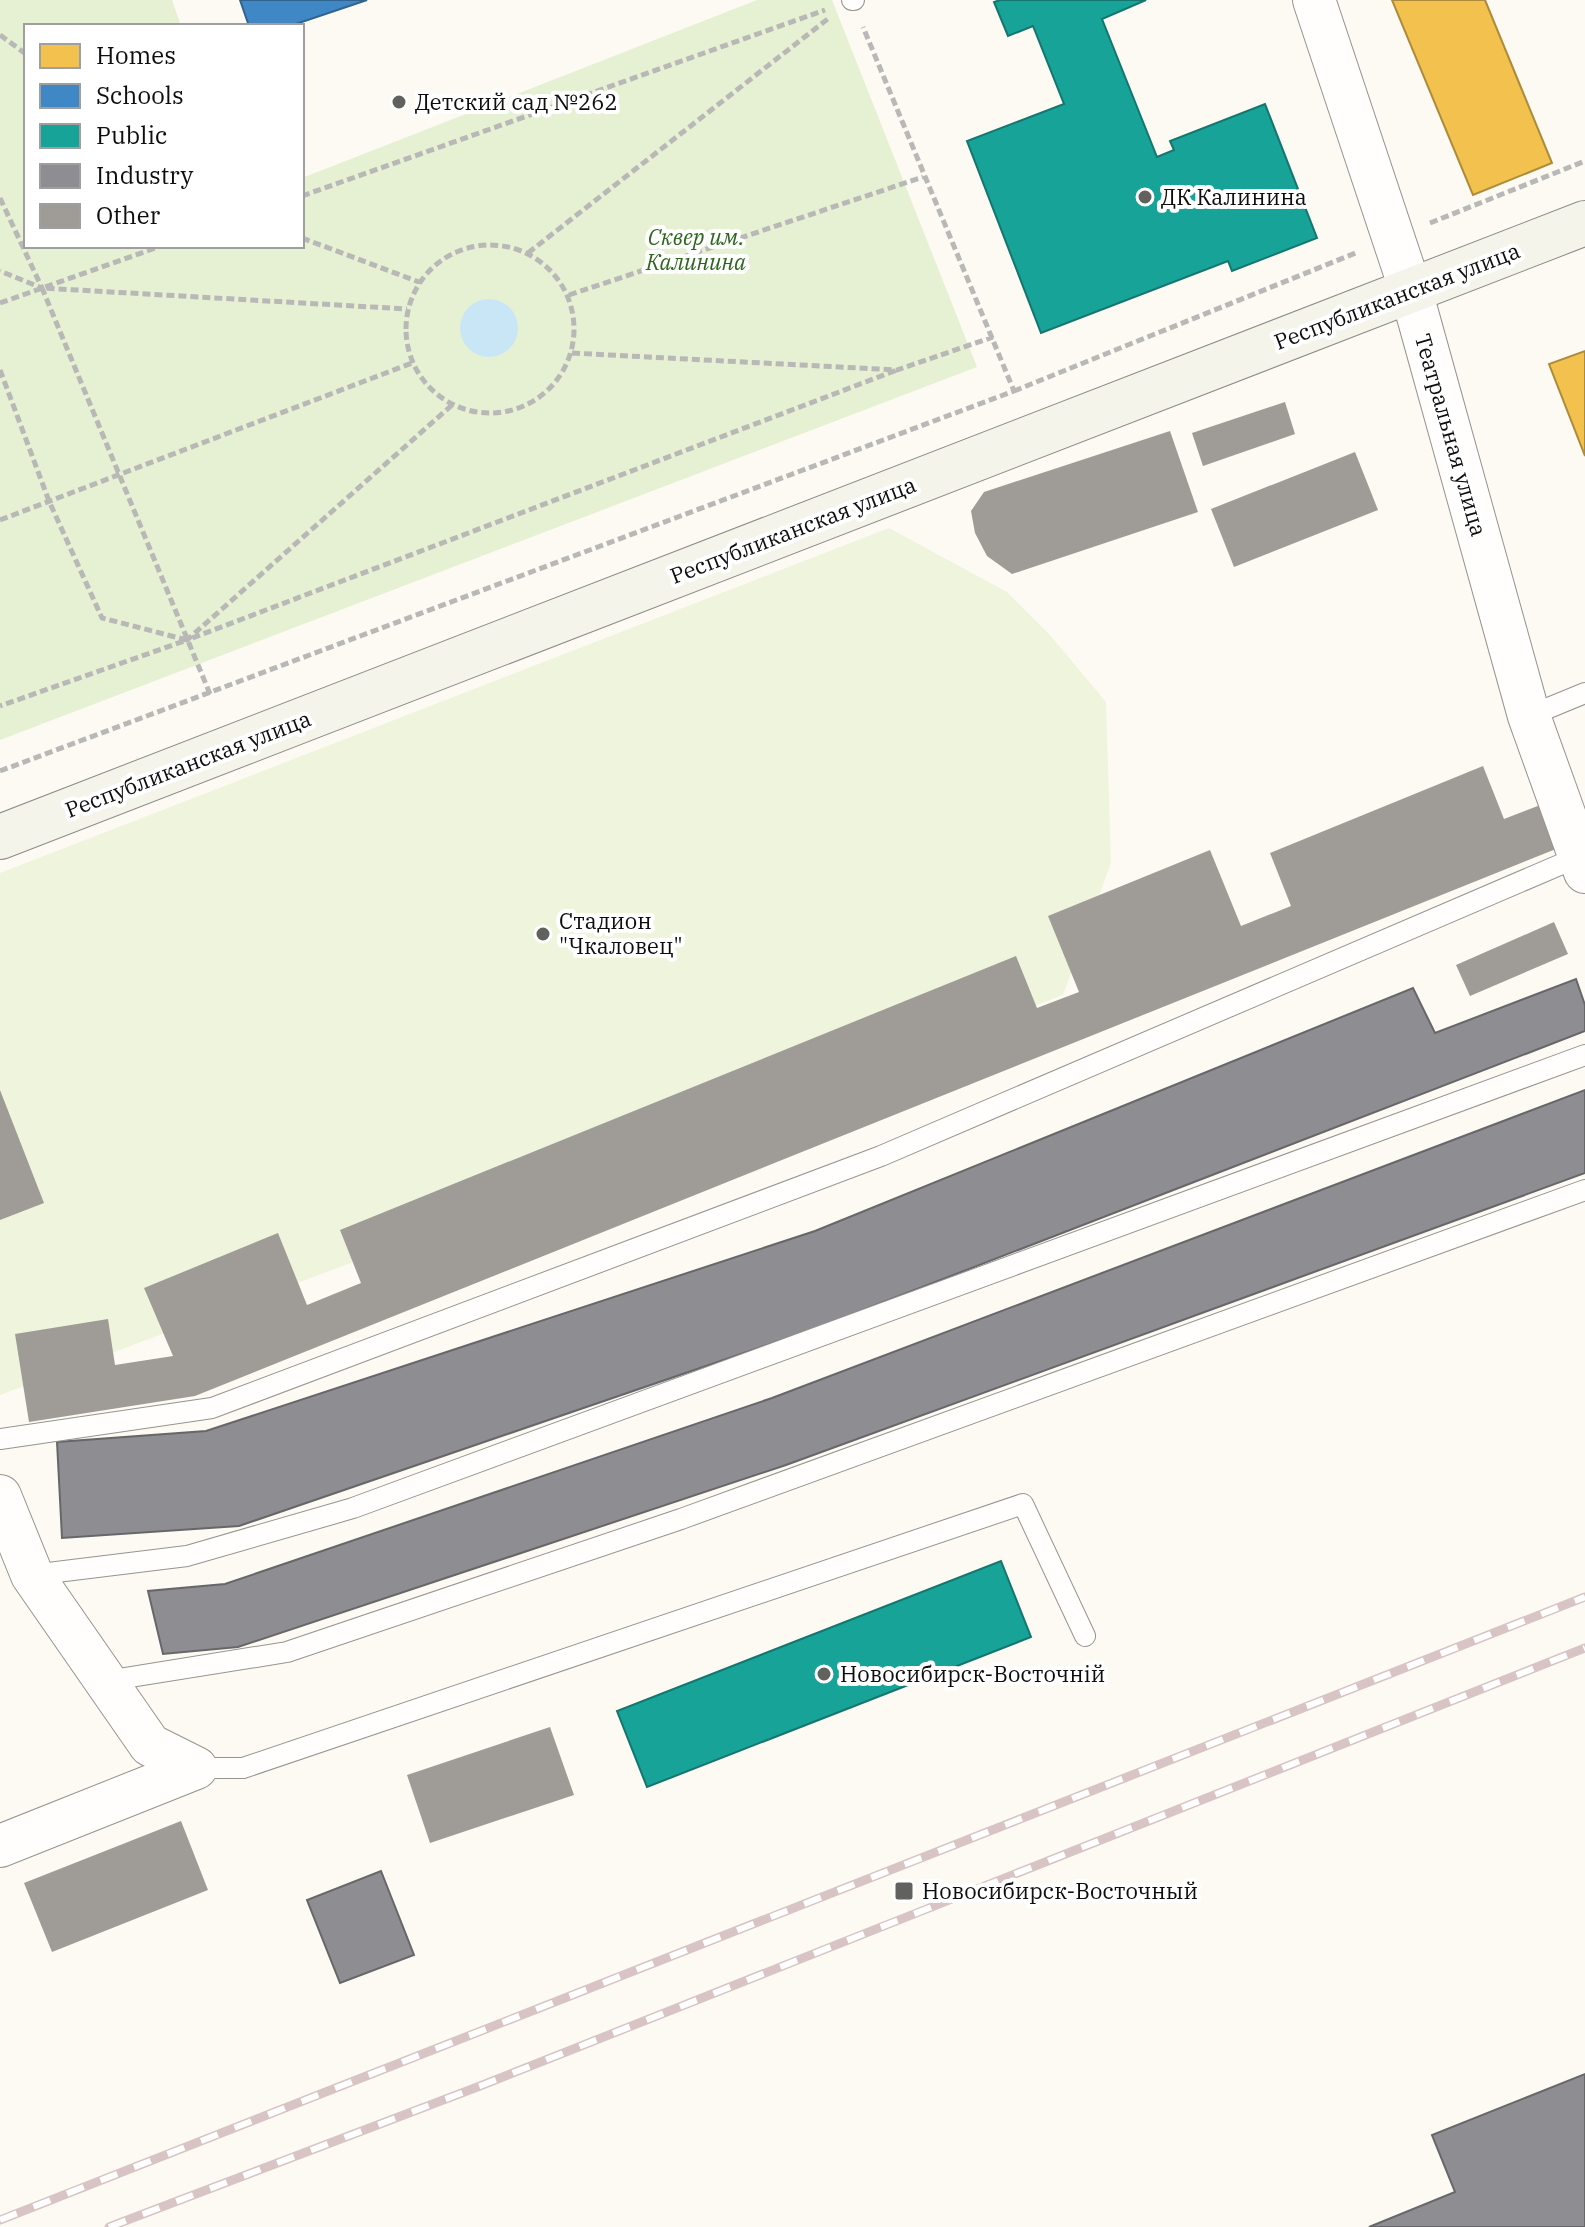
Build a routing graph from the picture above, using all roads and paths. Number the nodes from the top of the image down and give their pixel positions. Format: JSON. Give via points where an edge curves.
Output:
{"nodes":[{"id":1,"x":852,"y":0,"type":"edge"},
{"id":2,"x":1314,"y":0,"type":"edge"},
{"id":3,"x":0,"y":35,"type":"edge"},
{"id":4,"x":24,"y":53,"type":"edge"},
{"id":5,"x":1585,"y":161,"type":"edge"},
{"id":6,"x":923,"y":177,"type":"junction"},
{"id":7,"x":304,"y":195,"type":"edge"},
{"id":8,"x":0,"y":198,"type":"edge"},
{"id":9,"x":1585,"y":223,"type":"edge"},
{"id":10,"x":1394,"y":238,"type":"junction"},
{"id":11,"x":304,"y":239,"type":"edge"},
{"id":12,"x":155,"y":248,"type":"edge"},
{"id":13,"x":528,"y":253,"type":"junction"},
{"id":14,"x":0,"y":271,"type":"edge"},
{"id":15,"x":419,"y":282,"type":"junction"},
{"id":16,"x":42,"y":288,"type":"junction"},
{"id":17,"x":1411,"y":291,"type":"junction"},
{"id":18,"x":569,"y":295,"type":"junction"},
{"id":19,"x":0,"y":303,"type":"edge"},
{"id":20,"x":407,"y":309,"type":"junction"},
{"id":21,"x":993,"y":337,"type":"junction"},
{"id":22,"x":572,"y":353,"type":"junction"},
{"id":23,"x":412,"y":363,"type":"junction"},
{"id":24,"x":0,"y":370,"type":"edge"},
{"id":25,"x":897,"y":370,"type":"junction"},
{"id":26,"x":1014,"y":391,"type":"junction"},
{"id":27,"x":452,"y":405,"type":"junction"},
{"id":28,"x":118,"y":475,"type":"junction"},
{"id":29,"x":49,"y":501,"type":"junction"},
{"id":30,"x":0,"y":520,"type":"edge"},
{"id":31,"x":187,"y":640,"type":"junction"},
{"id":32,"x":1585,"y":693,"type":"edge"},
{"id":33,"x":210,"y":694,"type":"junction"},
{"id":34,"x":0,"y":706,"type":"edge"},
{"id":35,"x":1529,"y":716,"type":"junction"},
{"id":36,"x":0,"y":771,"type":"edge"},
{"id":37,"x":0,"y":837,"type":"edge"},
{"id":38,"x":1584,"y":861,"type":"edge"},
{"id":39,"x":1585,"y":1055,"type":"edge"},
{"id":40,"x":1585,"y":1190,"type":"edge"},
{"id":41,"x":0,"y":1439,"type":"edge"},
{"id":42,"x":0,"y":1496,"type":"edge"},
{"id":43,"x":32,"y":1575,"type":"junction"},
{"id":44,"x":1085,"y":1636,"type":"dead end"},
{"id":45,"x":106,"y":1681,"type":"junction"},
{"id":46,"x":196,"y":1768,"type":"junction"},
{"id":47,"x":0,"y":1846,"type":"edge"}],
"edges":[{"from":1,"to":6,"type":"path"},
{"from":1,"to":7,"type":"path"},
{"from":1,"to":13,"type":"path"},
{"from":2,"to":10,"type":"street","name":"Театральная улица"},
{"from":3,"to":4,"type":"path"},
{"from":5,"to":10,"type":"path"},
{"from":6,"to":18,"type":"path"},
{"from":6,"to":21,"type":"path"},
{"from":8,"to":16,"type":"path"},
{"from":9,"to":17,"type":"street","name":"Республиканская улица"},
{"from":10,"to":17,"type":"street","name":"Театральная улица"},
{"from":10,"to":26,"type":"path"},
{"from":11,"to":15,"type":"path"},
{"from":12,"to":16,"type":"path"},
{"from":13,"to":15,"type":"path","via":[[500,244],[471,246],[439,260]]},
{"from":13,"to":18,"type":"path","via":[[552,271]]},
{"from":14,"to":16,"type":"path"},
{"from":15,"to":20,"type":"path"},
{"from":16,"to":19,"type":"path"},
{"from":16,"to":20,"type":"path"},
{"from":16,"to":28,"type":"path"},
{"from":17,"to":35,"type":"street","name":"Театральная улица"},
{"from":17,"to":37,"type":"street","name":"Республиканская улица"},
{"from":18,"to":22,"type":"path","via":[[576,323]]},
{"from":20,"to":23,"type":"path"},
{"from":21,"to":25,"type":"path"},
{"from":21,"to":26,"type":"path"},
{"from":22,"to":25,"type":"path"},
{"from":22,"to":27,"type":"path","via":[[559,380],[538,400],[511,412],[480,413]]},
{"from":23,"to":27,"type":"path","via":[[428,388]]},
{"from":23,"to":28,"type":"path"},
{"from":24,"to":29,"type":"path"},
{"from":25,"to":31,"type":"path"},
{"from":26,"to":33,"type":"path"},
{"from":27,"to":31,"type":"path"},
{"from":28,"to":29,"type":"path"},
{"from":28,"to":31,"type":"path"},
{"from":29,"to":30,"type":"path"},
{"from":29,"to":31,"type":"path","via":[[102,618]]},
{"from":31,"to":33,"type":"path"},
{"from":31,"to":34,"type":"path"},
{"from":32,"to":35,"type":"lane"},
{"from":33,"to":36,"type":"path"},
{"from":35,"to":38,"type":"street","name":"Театральная улица"},
{"from":38,"to":41,"type":"lane","via":[[881,1156],[212,1408]]},
{"from":39,"to":43,"type":"lane","via":[[353,1508],[187,1556]]},
{"from":40,"to":45,"type":"lane","via":[[681,1519],[302,1647]]},
{"from":42,"to":43,"type":"street"},
{"from":43,"to":45,"type":"street"},
{"from":44,"to":46,"type":"lane","via":[[1023,1504],[243,1768]]},
{"from":45,"to":46,"type":"street","via":[[150,1745]]},
{"from":46,"to":47,"type":"street"}]}
